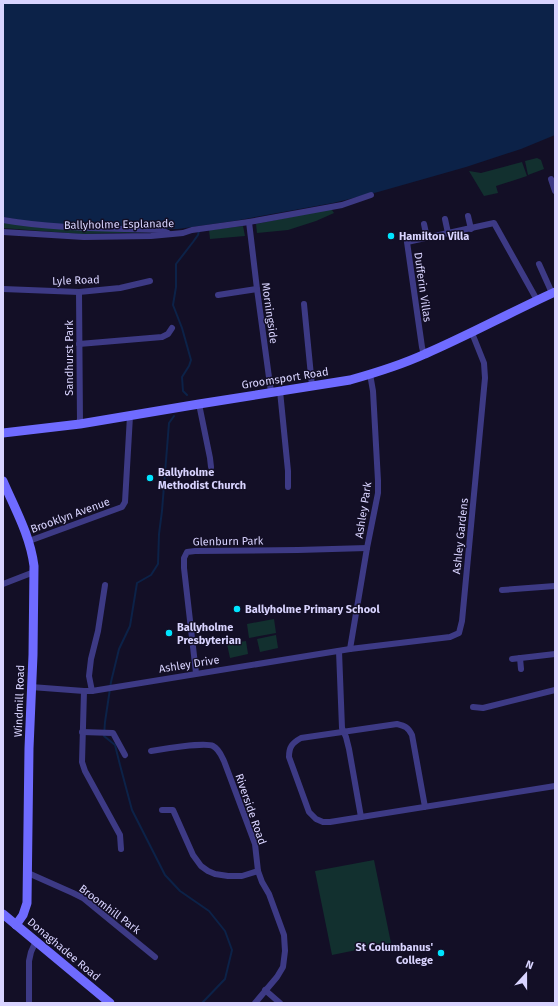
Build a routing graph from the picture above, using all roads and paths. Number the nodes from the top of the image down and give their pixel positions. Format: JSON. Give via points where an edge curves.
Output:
{"nodes":[{"id":1,"x":551,"y":179,"type":"dead end"},
{"id":2,"x":555,"y":191,"type":"edge"},
{"id":3,"x":371,"y":195,"type":"dead end"},
{"id":4,"x":468,"y":216,"type":"dead end"},
{"id":5,"x":445,"y":219,"type":"dead end"},
{"id":6,"x":3,"y":220,"type":"edge"},
{"id":7,"x":249,"y":222,"type":"junction"},
{"id":8,"x":424,"y":224,"type":"dead end"},
{"id":9,"x":471,"y":228,"type":"junction"},
{"id":10,"x":3,"y":232,"type":"edge"},
{"id":11,"x":448,"y":233,"type":"junction"},
{"id":12,"x":170,"y":234,"type":"junction"},
{"id":13,"x":427,"y":238,"type":"junction"},
{"id":14,"x":539,"y":264,"type":"dead end"},
{"id":15,"x":150,"y":281,"type":"dead end"},
{"id":16,"x":257,"y":289,"type":"junction"},
{"id":17,"x":3,"y":290,"type":"edge"},
{"id":18,"x":79,"y":292,"type":"junction"},
{"id":19,"x":554,"y":293,"type":"edge"},
{"id":20,"x":218,"y":295,"type":"dead end"},
{"id":21,"x":537,"y":300,"type":"junction"},
{"id":22,"x":304,"y":304,"type":"dead end"},
{"id":23,"x":172,"y":328,"type":"dead end"},
{"id":24,"x":472,"y":333,"type":"junction"},
{"id":25,"x":79,"y":344,"type":"junction"},
{"id":26,"x":424,"y":355,"type":"junction"},
{"id":27,"x":370,"y":374,"type":"junction"},
{"id":28,"x":312,"y":386,"type":"junction"},
{"id":29,"x":276,"y":391,"type":"junction"},
{"id":30,"x":199,"y":404,"type":"junction"},
{"id":31,"x":130,"y":416,"type":"junction"},
{"id":32,"x":80,"y":424,"type":"junction"},
{"id":33,"x":3,"y":433,"type":"edge"},
{"id":34,"x":211,"y":467,"type":"dead end"},
{"id":35,"x":3,"y":481,"type":"edge"},
{"id":36,"x":288,"y":487,"type":"dead end"},
{"id":37,"x":29,"y":541,"type":"junction"},
{"id":38,"x":367,"y":548,"type":"junction"},
{"id":39,"x":34,"y":572,"type":"junction"},
{"id":40,"x":3,"y":584,"type":"edge"},
{"id":41,"x":105,"y":585,"type":"dead end"},
{"id":42,"x":555,"y":586,"type":"edge"},
{"id":43,"x":502,"y":590,"type":"dead end"},
{"id":44,"x":350,"y":649,"type":"junction"},
{"id":45,"x":339,"y":651,"type":"junction"},
{"id":46,"x":555,"y":654,"type":"edge"},
{"id":47,"x":520,"y":658,"type":"junction"},
{"id":48,"x":512,"y":659,"type":"dead end"},
{"id":49,"x":521,"y":669,"type":"dead end"},
{"id":50,"x":196,"y":673,"type":"junction"},
{"id":51,"x":32,"y":687,"type":"junction"},
{"id":52,"x":92,"y":690,"type":"junction"},
{"id":53,"x":555,"y":690,"type":"edge"},
{"id":54,"x":84,"y":691,"type":"junction"},
{"id":55,"x":473,"y":707,"type":"dead end"},
{"id":56,"x":82,"y":732,"type":"junction"},
{"id":57,"x":345,"y":734,"type":"junction"},
{"id":58,"x":151,"y":751,"type":"dead end"},
{"id":59,"x":125,"y":756,"type":"dead end"},
{"id":60,"x":555,"y":786,"type":"edge"},
{"id":61,"x":425,"y":806,"type":"junction"},
{"id":62,"x":162,"y":810,"type":"dead end"},
{"id":63,"x":361,"y":817,"type":"junction"},
{"id":64,"x":121,"y":848,"type":"dead end"},
{"id":65,"x":258,"y":872,"type":"junction"},
{"id":66,"x":28,"y":873,"type":"junction"},
{"id":67,"x":3,"y":914,"type":"edge"},
{"id":68,"x":16,"y":925,"type":"junction"},
{"id":69,"x":36,"y":942,"type":"junction"},
{"id":70,"x":154,"y":957,"type":"dead end"},
{"id":71,"x":265,"y":990,"type":"junction"},
{"id":72,"x":29,"y":1003,"type":"edge"},
{"id":73,"x":110,"y":1003,"type":"edge"},
{"id":74,"x":255,"y":1003,"type":"edge"},
{"id":75,"x":280,"y":1003,"type":"edge"}],
"edges":[{"from":1,"to":2,"type":"street"},
{"from":3,"to":7,"type":"street","via":[[342,205]]},
{"from":4,"to":9,"type":"street"},
{"from":5,"to":11,"type":"street"},
{"from":6,"to":12,"type":"street","via":[[46,226],[162,230]]},
{"from":7,"to":12,"type":"street","name":"Ballyholme Esplanade"},
{"from":7,"to":16,"type":"street","name":"Morningside"},
{"from":8,"to":13,"type":"street","name":"Dufferin Villas"},
{"from":9,"to":11,"type":"street","name":"Dufferin Villas"},
{"from":9,"to":21,"type":"street","name":"Dufferin Villas","via":[[494,223]]},
{"from":10,"to":12,"type":"street","name":"Ballyholme Esplanade","via":[[84,237]]},
{"from":11,"to":13,"type":"street","name":"Dufferin Villas"},
{"from":13,"to":26,"type":"street","name":"Dufferin Villas","via":[[407,242]]},
{"from":14,"to":19,"type":"street"},
{"from":15,"to":18,"type":"street","name":"Lyle Road","via":[[120,288]]},
{"from":16,"to":20,"type":"street"},
{"from":16,"to":29,"type":"street","name":"Morningside"},
{"from":17,"to":18,"type":"street","name":"Lyle Road"},
{"from":18,"to":25,"type":"street","name":"Sandhurst Park"},
{"from":19,"to":21,"type":"main road","name":"Groomsport Road"},
{"from":21,"to":24,"type":"main road","name":"Groomsport Road"},
{"from":22,"to":28,"type":"street"},
{"from":23,"to":25,"type":"street","via":[[162,337]]},
{"from":24,"to":26,"type":"main road","name":"Groomsport Road"},
{"from":24,"to":44,"type":"street","name":"Ashley Gardens","via":[[484,363],[486,378],[459,633],[450,637]]},
{"from":25,"to":32,"type":"street","name":"Sandhurst Park"},
{"from":26,"to":27,"type":"main road","name":"Groomsport Road"},
{"from":27,"to":28,"type":"main road","name":"Groomsport Road"},
{"from":27,"to":38,"type":"street","name":"Ashley Park","via":[[378,493]]},
{"from":28,"to":29,"type":"main road","name":"Groomsport Road"},
{"from":29,"to":30,"type":"main road","name":"Groomsport Road"},
{"from":29,"to":36,"type":"street","name":"Morningside"},
{"from":30,"to":31,"type":"main road","name":"Groomsport Road"},
{"from":30,"to":34,"type":"street"},
{"from":31,"to":32,"type":"main road","name":"Groomsport Road"},
{"from":31,"to":37,"type":"street","name":"Brooklyn Avenue","via":[[125,502],[122,506]]},
{"from":32,"to":33,"type":"main road","name":"Groomsport Road"},
{"from":35,"to":37,"type":"main road","name":"Windmill Road"},
{"from":37,"to":39,"type":"main road","name":"Windmill Road"},
{"from":38,"to":44,"type":"street","name":"Ashley Park"},
{"from":38,"to":50,"type":"street","name":"Glenburn Park","via":[[187,552],[184,568]]},
{"from":39,"to":40,"type":"street"},
{"from":39,"to":51,"type":"main road","name":"Windmill Road"},
{"from":41,"to":52,"type":"street","via":[[89,676]]},
{"from":42,"to":43,"type":"street"},
{"from":44,"to":45,"type":"street","name":"Ashley Drive"},
{"from":45,"to":50,"type":"street","name":"Ashley Drive"},
{"from":45,"to":57,"type":"street","via":[[342,728]]},
{"from":46,"to":47,"type":"street"},
{"from":47,"to":48,"type":"street"},
{"from":47,"to":49,"type":"street"},
{"from":50,"to":52,"type":"street","name":"Ashley Drive"},
{"from":51,"to":54,"type":"street","name":"Ashley Drive"},
{"from":51,"to":66,"type":"main road","name":"Windmill Road"},
{"from":52,"to":54,"type":"street","name":"Ashley Drive"},
{"from":53,"to":55,"type":"street","via":[[483,708]]},
{"from":54,"to":56,"type":"street"},
{"from":56,"to":59,"type":"street","via":[[113,733]]},
{"from":56,"to":64,"type":"street","via":[[82,762],[85,771],[120,836]]},
{"from":57,"to":61,"type":"street","via":[[397,724],[410,730]]},
{"from":57,"to":63,"type":"street"},
{"from":57,"to":63,"type":"street","via":[[301,738],[294,742],[289,750],[289,757],[309,812],[316,819],[330,822]]},
{"from":58,"to":65,"type":"street","name":"Riverside Road","via":[[194,745],[211,745],[217,748],[255,844]]},
{"from":60,"to":61,"type":"street"},
{"from":61,"to":63,"type":"street"},
{"from":62,"to":65,"type":"street","via":[[173,810],[194,855],[208,871],[228,876]]},
{"from":65,"to":71,"type":"street","name":"Riverside Road","via":[[284,935],[285,951],[283,967]]},
{"from":66,"to":68,"type":"main road","name":"Windmill Road","via":[[27,903]]},
{"from":66,"to":70,"type":"street","name":"Broomhill Park","via":[[83,898]]},
{"from":67,"to":68,"type":"main road","name":"Donaghadee Road"},
{"from":68,"to":69,"type":"main road","name":"Donaghadee Road"},
{"from":69,"to":72,"type":"street","via":[[29,961]]},
{"from":69,"to":73,"type":"main road","name":"Donaghadee Road"},
{"from":71,"to":74,"type":"street","name":"Riverside Road"},
{"from":71,"to":75,"type":"street"}]}
